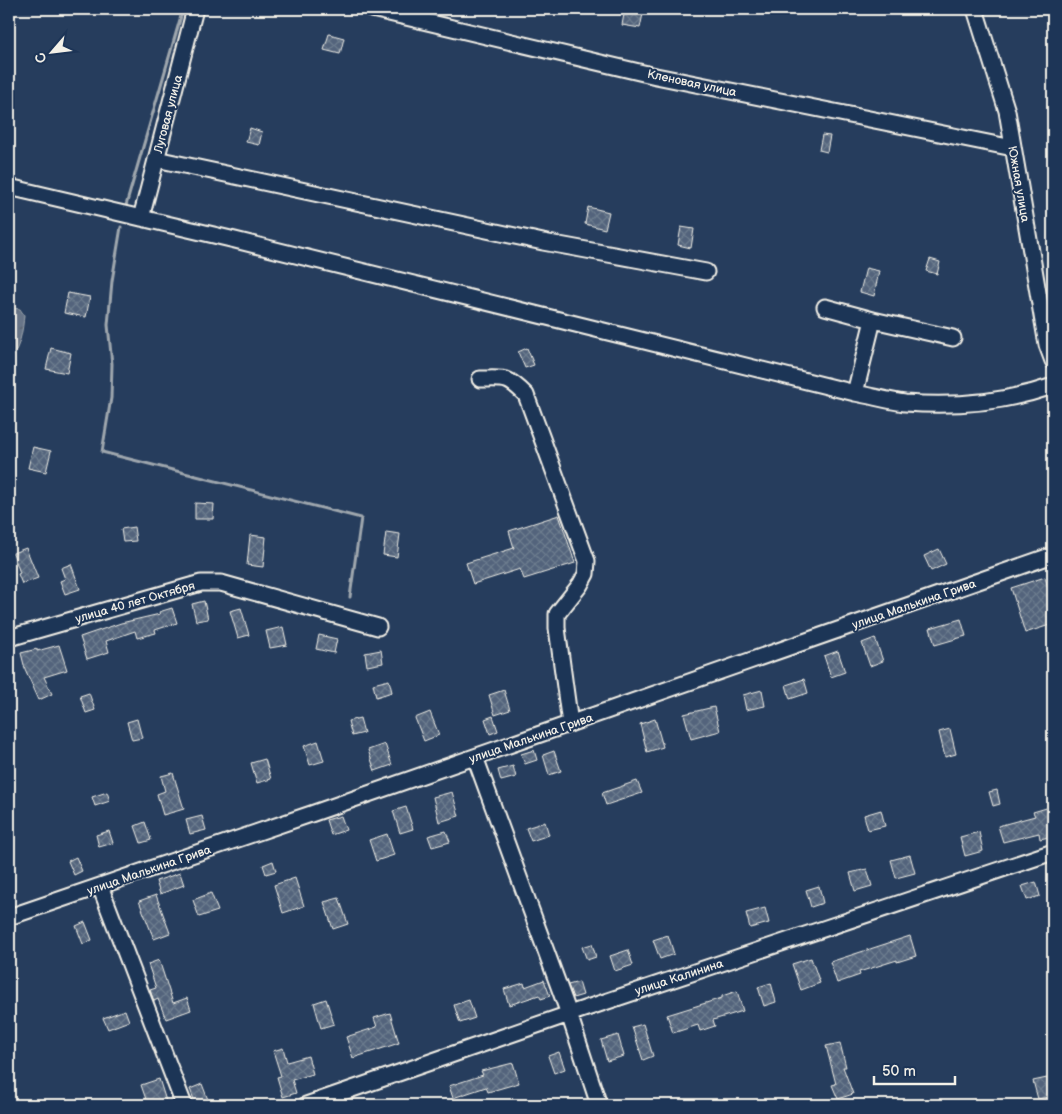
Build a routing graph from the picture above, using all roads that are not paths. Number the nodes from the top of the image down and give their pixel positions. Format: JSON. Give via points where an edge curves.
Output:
{"nodes":[{"id":1,"x":195,"y":9,"type":"edge"},
{"id":2,"x":372,"y":9,"type":"edge"},
{"id":3,"x":975,"y":9,"type":"edge"},
{"id":4,"x":1013,"y":148,"type":"junction"},
{"id":5,"x":156,"y":159,"type":"junction"},
{"id":6,"x":9,"y":187,"type":"edge"},
{"id":7,"x":142,"y":218,"type":"junction"},
{"id":8,"x":706,"y":272,"type":"dead end"},
{"id":9,"x":825,"y":308,"type":"dead end"},
{"id":10,"x":872,"y":320,"type":"junction"},
{"id":11,"x":953,"y":338,"type":"dead end"},
{"id":12,"x":1053,"y":361,"type":"edge"},
{"id":13,"x":480,"y":379,"type":"dead end"},
{"id":14,"x":1053,"y":386,"type":"edge"},
{"id":15,"x":856,"y":393,"type":"junction"},
{"id":16,"x":1053,"y":555,"type":"edge"},
{"id":17,"x":378,"y":626,"type":"dead end"},
{"id":18,"x":9,"y":638,"type":"edge"},
{"id":19,"x":570,"y":724,"type":"junction"},
{"id":20,"x":474,"y":758,"type":"junction"},
{"id":21,"x":1053,"y":852,"type":"edge"},
{"id":22,"x":100,"y":886,"type":"junction"},
{"id":23,"x":9,"y":917,"type":"edge"},
{"id":24,"x":569,"y":1014,"type":"junction"},
{"id":25,"x":184,"y":1105,"type":"edge"},
{"id":26,"x":306,"y":1105,"type":"edge"},
{"id":27,"x":599,"y":1105,"type":"edge"}],
"edges":[{"from":1,"to":5,"type":"street","name":"Луговая улица"},
{"from":2,"to":4,"type":"street","name":"Кленовая улица","via":[[656,76]]},
{"from":3,"to":4,"type":"street","name":"Южная улица","via":[[1007,111]]},
{"from":4,"to":12,"type":"street","name":"Южная улица","via":[[1047,345]]},
{"from":5,"to":7,"type":"street","name":"Луговая улица"},
{"from":5,"to":8,"type":"street","via":[[543,242]]},
{"from":6,"to":7,"type":"street"},
{"from":7,"to":15,"type":"street"},
{"from":9,"to":10,"type":"street"},
{"from":10,"to":11,"type":"street"},
{"from":10,"to":15,"type":"street"},
{"from":13,"to":19,"type":"street","via":[[507,379],[526,395],[587,561],[586,574],[580,585],[556,614]]},
{"from":14,"to":15,"type":"street","via":[[995,401],[936,404],[903,402]]},
{"from":16,"to":19,"type":"street","name":"улица Малькина Грива"},
{"from":17,"to":18,"type":"street","name":"улица 40 лет Октября","via":[[221,583],[201,583]]},
{"from":19,"to":20,"type":"street","name":"улица Малькина Грива"},
{"from":20,"to":22,"type":"street","name":"улица Малькина Грива"},
{"from":20,"to":24,"type":"street"},
{"from":21,"to":24,"type":"street","name":"улица Калинина"},
{"from":22,"to":23,"type":"street","name":"улица Малькина Грива"},
{"from":22,"to":25,"type":"street"},
{"from":24,"to":26,"type":"street","name":"улица Калинина"},
{"from":24,"to":27,"type":"street"}]}
